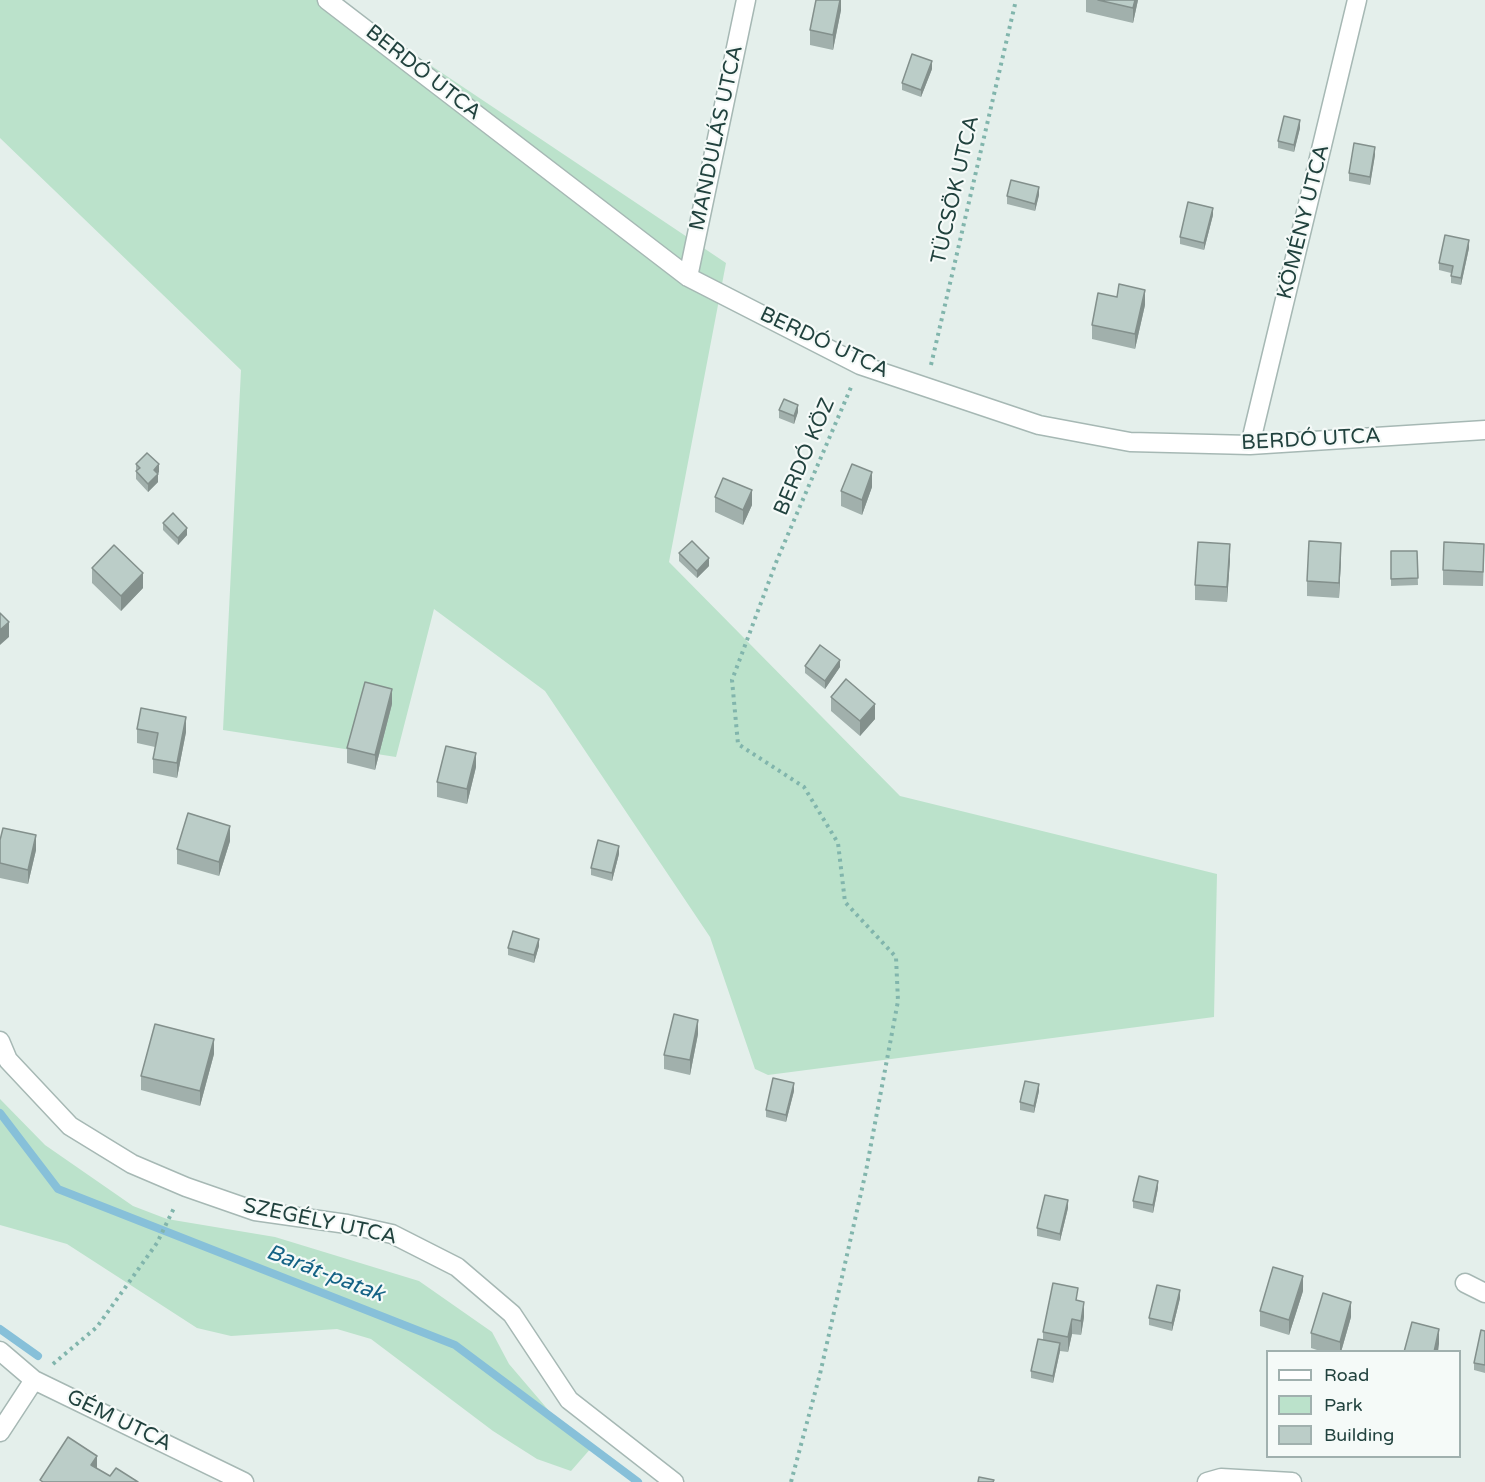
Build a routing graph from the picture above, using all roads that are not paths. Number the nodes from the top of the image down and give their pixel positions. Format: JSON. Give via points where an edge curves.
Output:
{"nodes":[{"id":1,"x":327,"y":0,"type":"edge"},
{"id":2,"x":746,"y":0,"type":"edge"},
{"id":3,"x":1357,"y":0,"type":"edge"},
{"id":4,"x":688,"y":277,"type":"junction"},
{"id":5,"x":1485,"y":430,"type":"edge"},
{"id":6,"x":1250,"y":445,"type":"junction"},
{"id":7,"x":0,"y":1041,"type":"edge"},
{"id":8,"x":1465,"y":1283,"type":"dead end"},
{"id":9,"x":1485,"y":1293,"type":"edge"},
{"id":10,"x":0,"y":1351,"type":"edge"},
{"id":11,"x":34,"y":1380,"type":"junction"},
{"id":12,"x":0,"y":1432,"type":"edge"},
{"id":13,"x":244,"y":1482,"type":"edge"},
{"id":14,"x":674,"y":1482,"type":"edge"},
{"id":15,"x":1207,"y":1482,"type":"edge"},
{"id":16,"x":1292,"y":1482,"type":"edge"}],
"edges":[{"from":1,"to":4,"type":"street","name":"BERDÓ UTCA"},
{"from":2,"to":4,"type":"street","name":"MANDULÁS UTCA"},
{"from":3,"to":6,"type":"street","name":"KÖMÉNY UTCA"},
{"from":4,"to":6,"type":"street","name":"BERDÓ UTCA","via":[[860,365],[1039,425],[1130,442]]},
{"from":5,"to":6,"type":"street","name":"BERDÓ UTCA"},
{"from":7,"to":14,"type":"street","name":"SZEGÉLY UTCA","via":[[8,1060],[70,1126],[132,1164],[255,1211],[392,1234],[457,1267],[512,1314],[569,1400]]},
{"from":8,"to":9,"type":"street"},
{"from":10,"to":11,"type":"street","name":"GÉM UTCA"},
{"from":11,"to":12,"type":"street"},
{"from":11,"to":13,"type":"street","name":"GÉM UTCA"},
{"from":15,"to":16,"type":"street","via":[[1221,1478]]}]}
